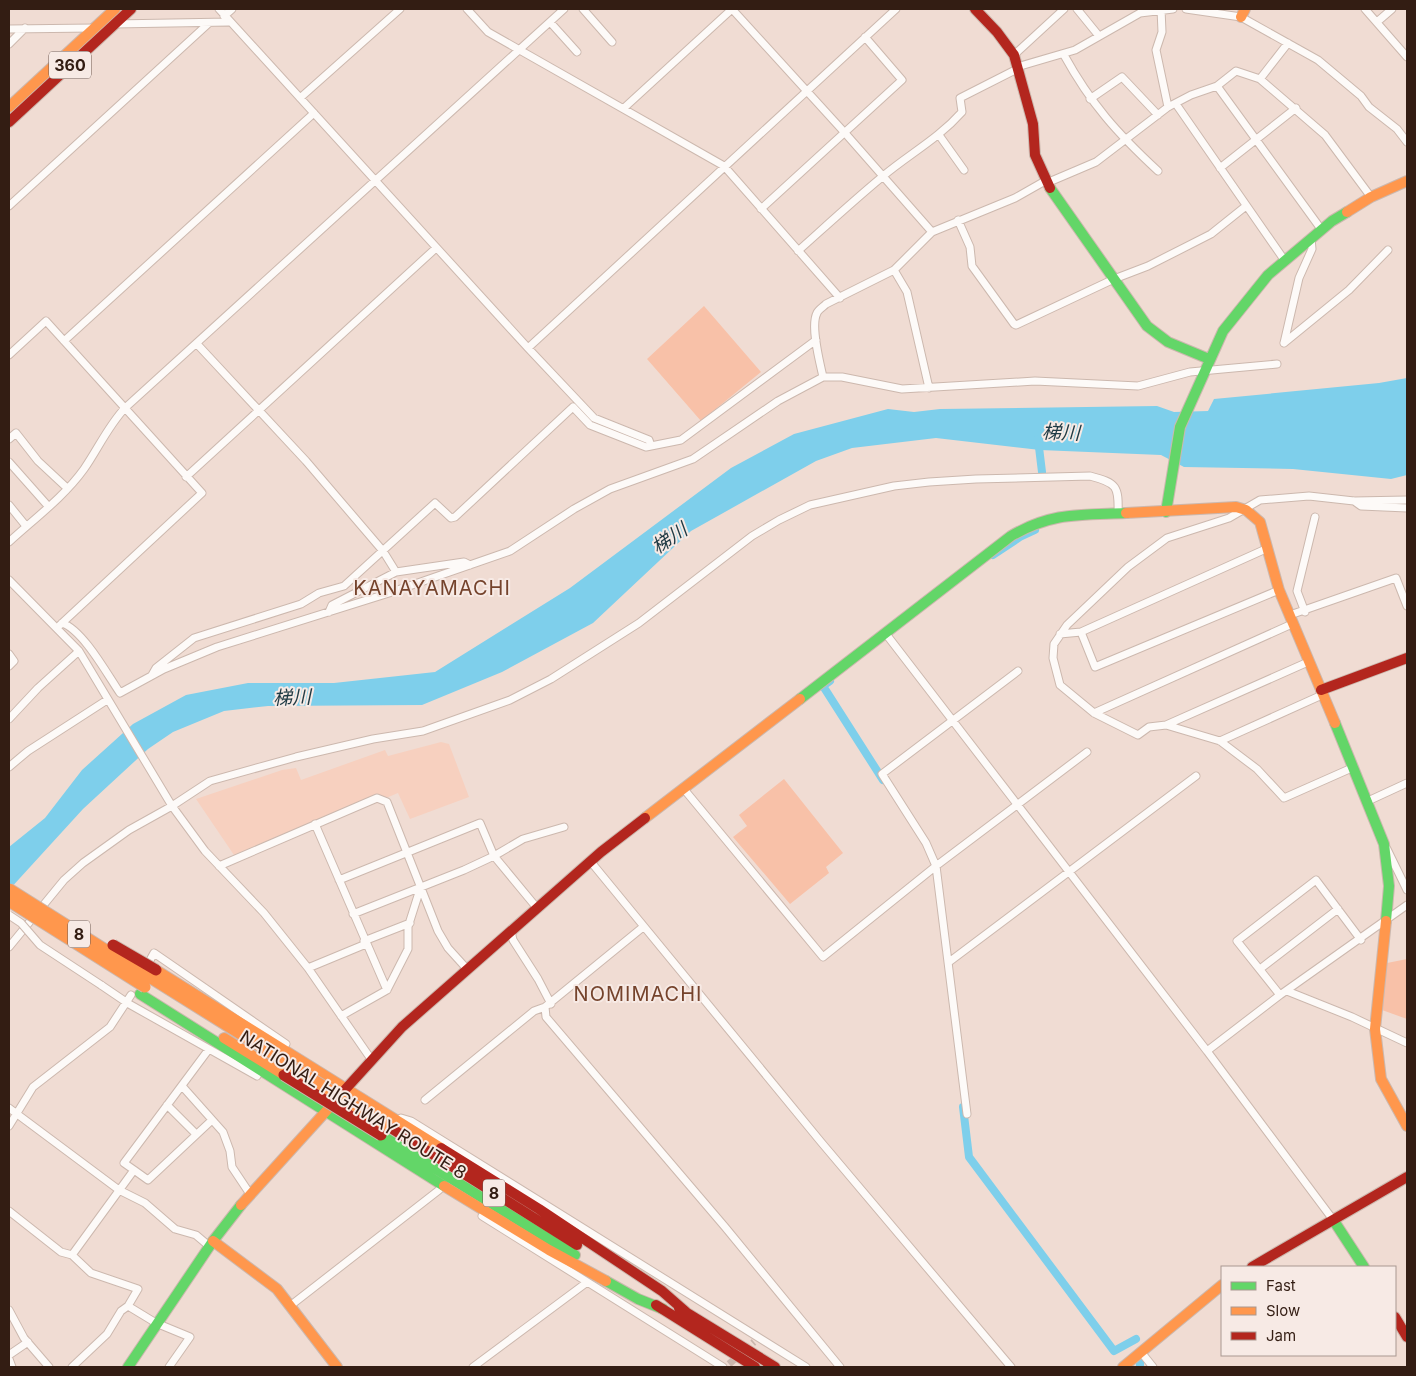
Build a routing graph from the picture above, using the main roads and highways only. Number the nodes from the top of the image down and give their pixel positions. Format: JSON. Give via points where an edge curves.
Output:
{"nodes":[{"id":1,"x":115,"y":9,"type":"edge"},
{"id":2,"x":131,"y":9,"type":"edge"},
{"id":3,"x":975,"y":9,"type":"edge"},
{"id":4,"x":9,"y":107,"type":"edge"},
{"id":5,"x":9,"y":122,"type":"edge"},
{"id":6,"x":1407,"y":181,"type":"edge"},
{"id":7,"x":1209,"y":358,"type":"junction"},
{"id":8,"x":1166,"y":512,"type":"junction"},
{"id":9,"x":1407,"y":658,"type":"edge"},
{"id":10,"x":1321,"y":693,"type":"junction"},
{"id":11,"x":11,"y":901,"type":"edge"},
{"id":12,"x":145,"y":981,"type":"junction"},
{"id":13,"x":345,"y":1088,"type":"junction"},
{"id":14,"x":325,"y":1112,"type":"junction"},
{"id":15,"x":1407,"y":1126,"type":"edge"},
{"id":16,"x":382,"y":1135,"type":"junction"},
{"id":17,"x":1407,"y":1176,"type":"edge"},
{"id":18,"x":1334,"y":1221,"type":"junction"},
{"id":19,"x":211,"y":1243,"type":"junction"},
{"id":20,"x":598,"y":1263,"type":"junction"},
{"id":21,"x":1254,"y":1266,"type":"edge"},
{"id":22,"x":1363,"y":1266,"type":"edge"},
{"id":23,"x":620,"y":1277,"type":"junction"},
{"id":24,"x":1221,"y":1286,"type":"edge"},
{"id":25,"x":1396,"y":1319,"type":"edge"},
{"id":26,"x":1407,"y":1337,"type":"edge"},
{"id":27,"x":128,"y":1367,"type":"edge"},
{"id":28,"x":337,"y":1367,"type":"edge"},
{"id":29,"x":755,"y":1367,"type":"edge"},
{"id":30,"x":775,"y":1367,"type":"edge"},
{"id":31,"x":1123,"y":1367,"type":"edge"}],
"edges":[{"from":1,"to":4,"type":"main road","number":"360"},
{"from":2,"to":5,"type":"main road","number":"360"},
{"from":3,"to":7,"type":"main road","via":[[1014,55],[1033,124],[1035,155],[1045,180],[1155,334]]},
{"from":6,"to":7,"type":"main road","via":[[1371,197],[1321,229],[1268,275],[1223,331]]},
{"from":7,"to":8,"type":"main road","via":[[1180,426]]},
{"from":8,"to":10,"type":"main road","via":[[1236,507],[1246,510],[1260,522],[1279,590]]},
{"from":8,"to":13,"type":"main road","via":[[1067,515],[1033,523],[1011,536],[636,822],[467,969],[371,1059]]},
{"from":9,"to":10,"type":"main road"},
{"from":10,"to":15,"type":"main road","via":[[1384,844],[1389,886],[1374,1029],[1381,1079]]},
{"from":11,"to":12,"type":"main road","name":"NATIONAL HIGHWAY ROUTE 8","number":"8","bridge":true},
{"from":11,"to":12,"type":"main road","bridge":true,"via":[[78,925]]},
{"from":12,"to":13,"type":"main road","via":[[303,1061]]},
{"from":12,"to":14,"type":"main road"},
{"from":12,"to":16,"type":"main road","name":"NATIONAL HIGHWAY ROUTE 8","number":"8","bridge":true,"via":[[288,1070]]},
{"from":13,"to":14,"type":"main road"},
{"from":13,"to":20,"type":"main road","via":[[539,1209]]},
{"from":14,"to":16,"type":"main road"},
{"from":14,"to":19,"type":"main road","via":[[250,1194]]},
{"from":16,"to":20,"type":"main road","name":"NATIONAL HIGHWAY ROUTE 8","number":"8"},
{"from":17,"to":18,"type":"main road"},
{"from":18,"to":21,"type":"main road"},
{"from":18,"to":22,"type":"main road"},
{"from":19,"to":27,"type":"main road"},
{"from":19,"to":28,"type":"main road","via":[[277,1289]]},
{"from":20,"to":23,"type":"main road","name":"NATIONAL HIGHWAY ROUTE 8","number":"8"},
{"from":20,"to":23,"type":"main road"},
{"from":23,"to":29,"type":"main road","name":"NATIONAL HIGHWAY ROUTE 8","number":"8","via":[[663,1309]]},
{"from":23,"to":30,"type":"main road","via":[[662,1291],[686,1312]]},
{"from":24,"to":31,"type":"main road"},
{"from":25,"to":26,"type":"main road"}]}
